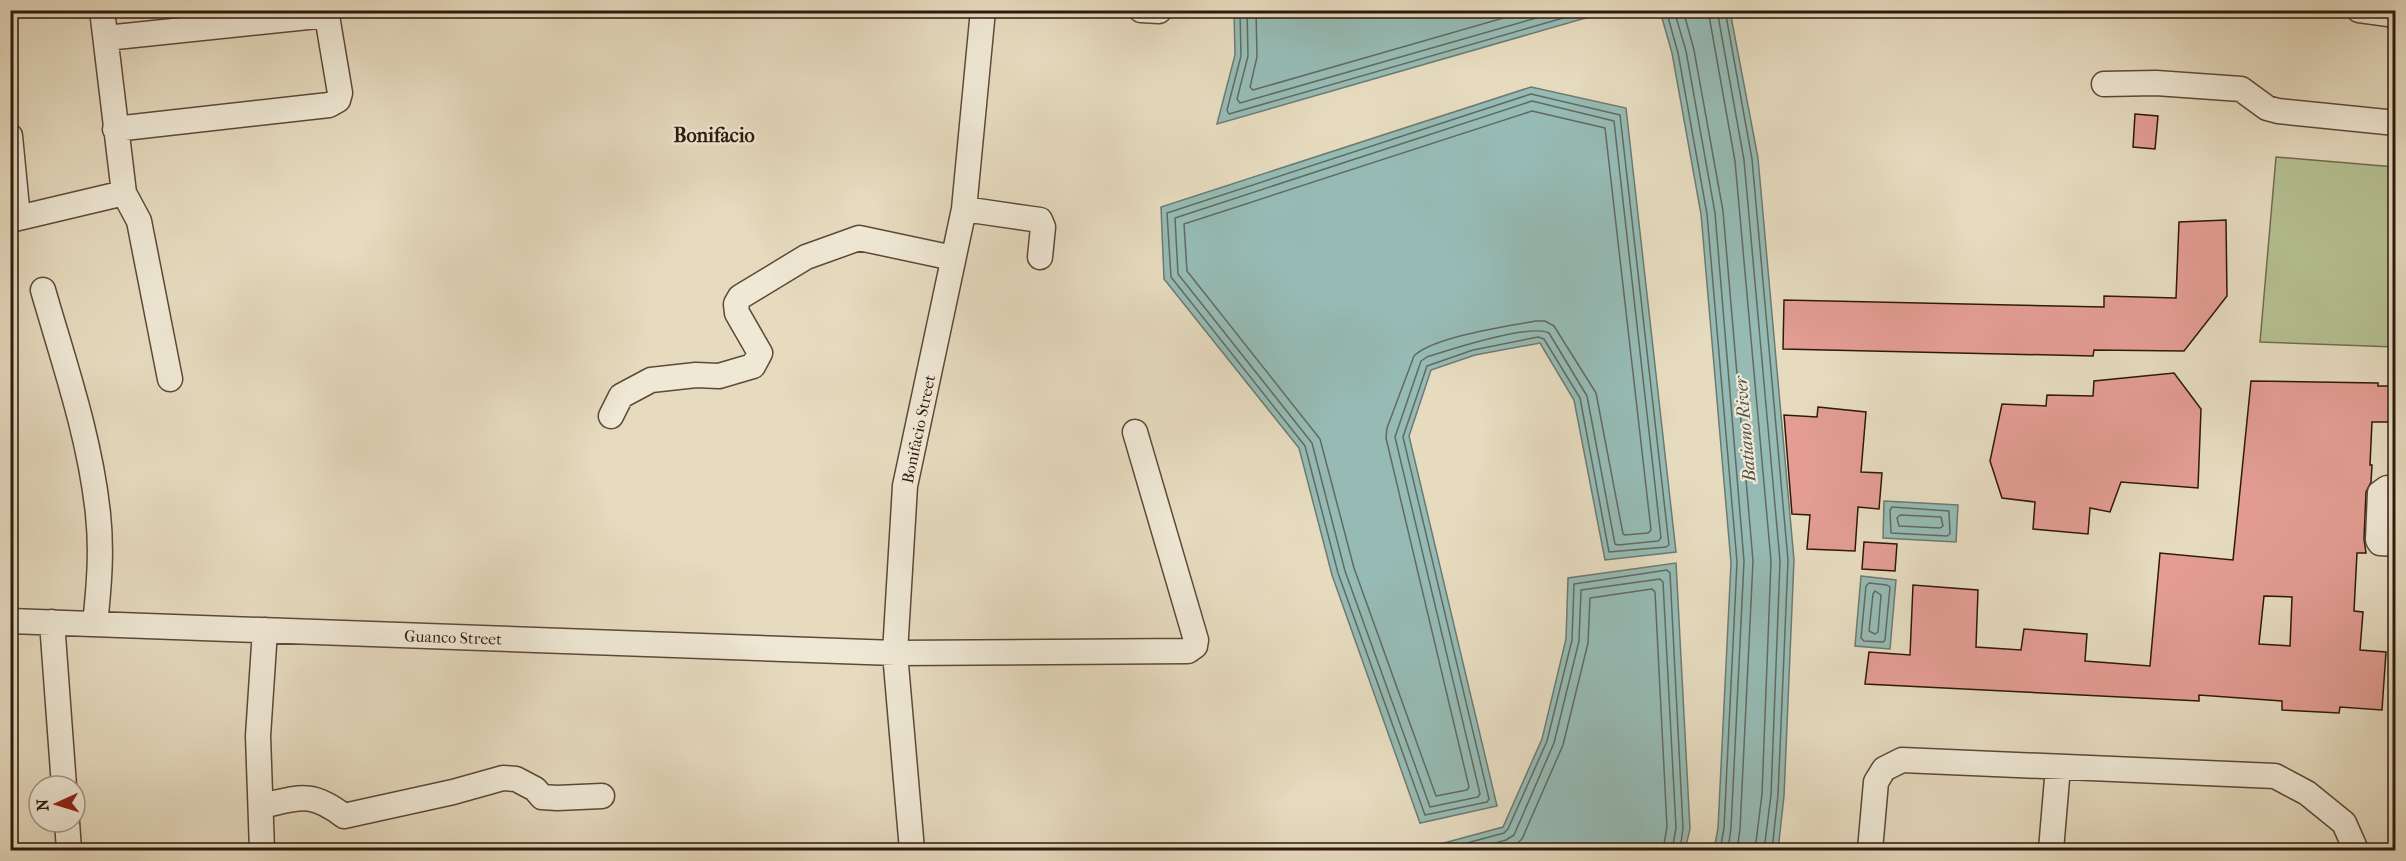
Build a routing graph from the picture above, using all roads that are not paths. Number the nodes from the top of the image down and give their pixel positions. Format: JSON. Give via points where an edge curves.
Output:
{"nodes":[{"id":1,"x":102,"y":10,"type":"edge"},
{"id":2,"x":983,"y":10,"type":"edge"},
{"id":3,"x":1141,"y":10,"type":"edge"},
{"id":4,"x":2359,"y":10,"type":"edge"},
{"id":5,"x":1159,"y":11,"type":"edge"},
{"id":6,"x":326,"y":13,"type":"edge"},
{"id":7,"x":2396,"y":15,"type":"edge"},
{"id":8,"x":106,"y":38,"type":"junction"},
{"id":9,"x":2104,"y":84,"type":"dead end"},
{"id":10,"x":2396,"y":123,"type":"edge"},
{"id":11,"x":115,"y":129,"type":"junction"},
{"id":12,"x":10,"y":136,"type":"edge"},
{"id":13,"x":124,"y":193,"type":"junction"},
{"id":14,"x":964,"y":209,"type":"junction"},
{"id":15,"x":14,"y":219,"type":"edge"},
{"id":16,"x":1040,"y":257,"type":"dead end"},
{"id":17,"x":953,"y":258,"type":"junction"},
{"id":18,"x":43,"y":290,"type":"dead end"},
{"id":19,"x":170,"y":380,"type":"dead end"},
{"id":20,"x":611,"y":416,"type":"dead end"},
{"id":21,"x":1135,"y":432,"type":"dead end"},
{"id":22,"x":2396,"y":488,"type":"edge"},
{"id":23,"x":2396,"y":544,"type":"edge"},
{"id":24,"x":10,"y":621,"type":"edge"},
{"id":25,"x":52,"y":622,"type":"junction"},
{"id":26,"x":95,"y":624,"type":"junction"},
{"id":27,"x":265,"y":630,"type":"junction"},
{"id":28,"x":895,"y":653,"type":"junction"},
{"id":29,"x":2058,"y":767,"type":"junction"},
{"id":30,"x":63,"y":774,"type":"edge"},
{"id":31,"x":602,"y":796,"type":"dead end"},
{"id":32,"x":261,"y":807,"type":"junction"},
{"id":33,"x":68,"y":834,"type":"edge"},
{"id":34,"x":69,"y":850,"type":"edge"},
{"id":35,"x":262,"y":850,"type":"edge"},
{"id":36,"x":912,"y":850,"type":"edge"},
{"id":37,"x":1870,"y":850,"type":"edge"},
{"id":38,"x":2051,"y":850,"type":"edge"},
{"id":39,"x":2356,"y":850,"type":"edge"}],
"edges":[{"from":1,"to":8,"type":"street"},
{"from":2,"to":14,"type":"street","name":"Bonifacio Street"},
{"from":3,"to":5,"type":"street"},
{"from":4,"to":7,"type":"street"},
{"from":6,"to":8,"type":"street"},
{"from":6,"to":11,"type":"street","via":[[340,93],[338,100],[329,105]]},
{"from":8,"to":11,"type":"street"},
{"from":9,"to":10,"type":"street","via":[[2241,89],[2267,108],[2278,111]]},
{"from":11,"to":13,"type":"street"},
{"from":12,"to":15,"type":"street"},
{"from":13,"to":15,"type":"street"},
{"from":13,"to":19,"type":"street","via":[[139,221]]},
{"from":14,"to":16,"type":"street","via":[[1040,220]]},
{"from":14,"to":17,"type":"street","name":"Bonifacio Street"},
{"from":17,"to":20,"type":"street","via":[[859,238],[806,257],[740,297],[736,304],[737,313],[760,353],[753,366],[719,376],[651,380],[621,396]]},
{"from":17,"to":28,"type":"street","name":"Bonifacio Street","via":[[905,486]]},
{"from":18,"to":26,"type":"street","via":[[91,468],[98,514],[100,581]]},
{"from":21,"to":28,"type":"street","name":"Guanco Street","via":[[1195,646],[1188,651]]},
{"from":22,"to":23,"type":"street","via":[[2380,493],[2378,540]]},
{"from":24,"to":25,"type":"street","name":"Guanco Street"},
{"from":25,"to":26,"type":"street","name":"Guanco Street"},
{"from":25,"to":30,"type":"street"},
{"from":26,"to":27,"type":"street","name":"Guanco Street"},
{"from":27,"to":28,"type":"street","name":"Guanco Street"},
{"from":27,"to":32,"type":"street","via":[[258,736]]},
{"from":28,"to":36,"type":"street","name":"Bonifacio Street"},
{"from":29,"to":37,"type":"street","via":[[1902,760],[1884,769],[1876,782]]},
{"from":29,"to":38,"type":"street"},
{"from":29,"to":39,"type":"street","via":[[2276,776],[2307,793],[2344,823]]},
{"from":31,"to":32,"type":"street","via":[[542,797],[516,779],[503,778],[344,816],[326,802],[303,797]]},
{"from":32,"to":35,"type":"street"},
{"from":33,"to":34,"type":"street"}]}
